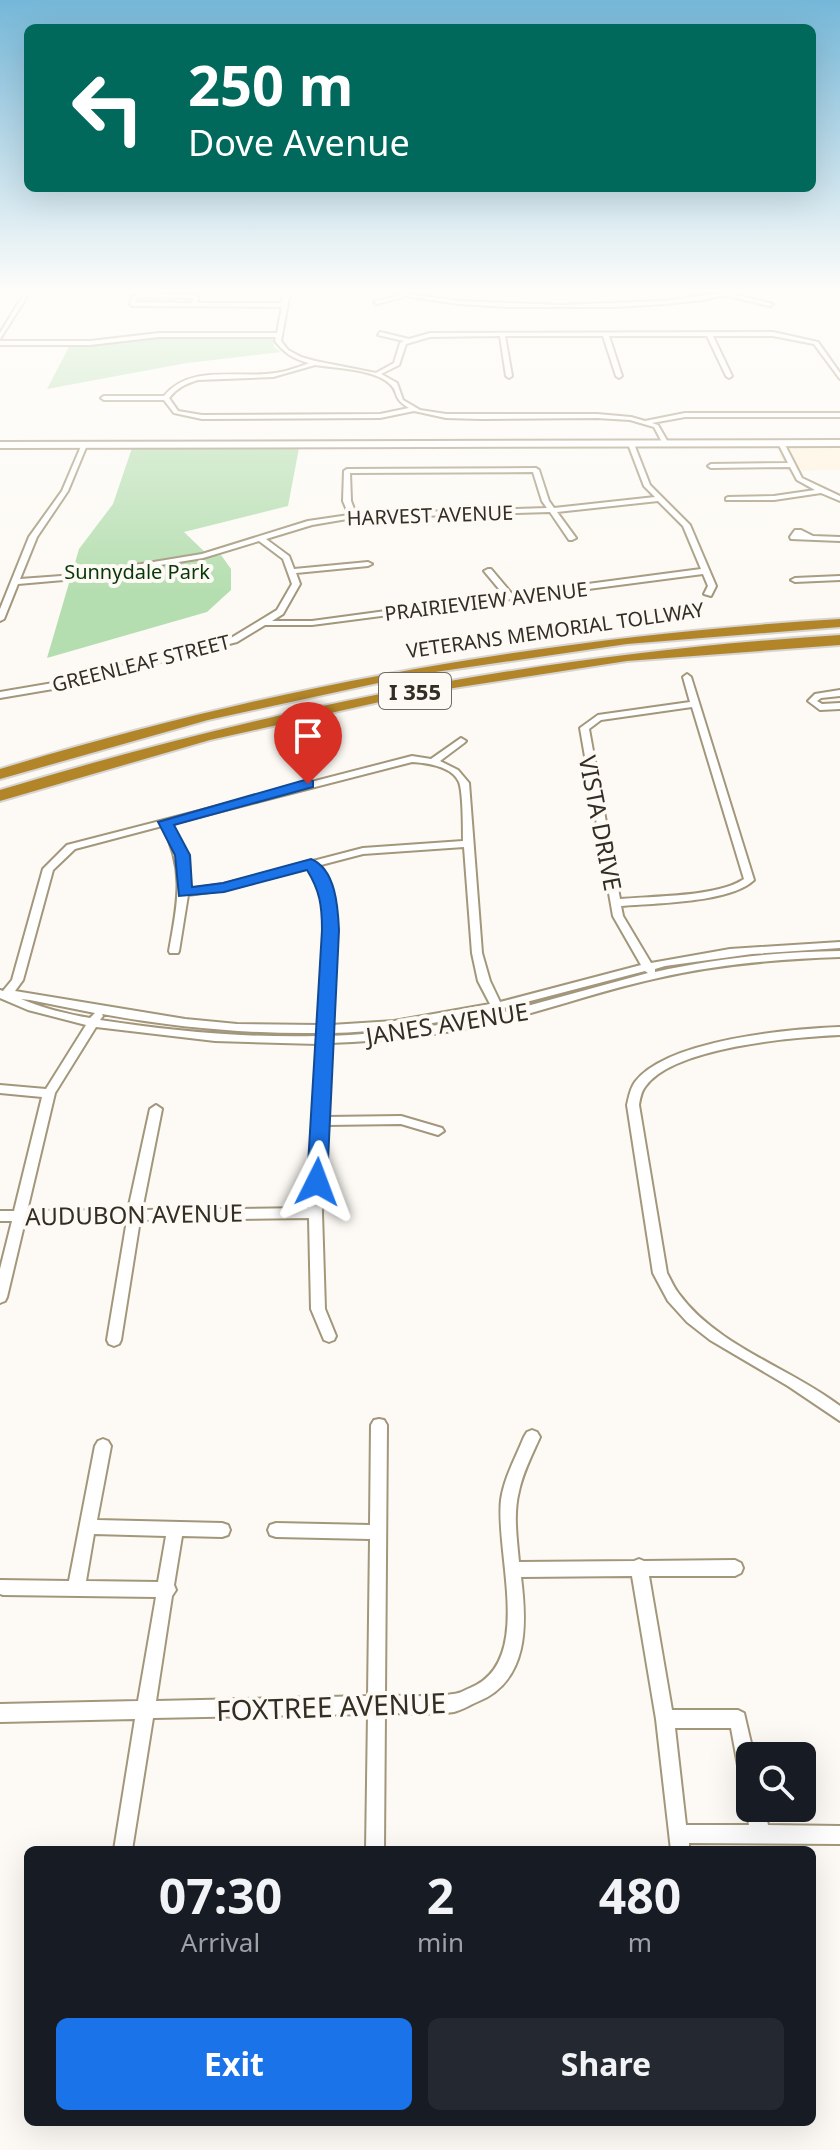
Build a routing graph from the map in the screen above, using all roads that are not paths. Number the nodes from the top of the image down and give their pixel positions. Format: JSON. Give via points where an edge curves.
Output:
{"nodes":[{"id":1,"x":170,"y":392,"type":"edge"},
{"id":2,"x":398,"y":392,"type":"edge"},
{"id":3,"x":104,"y":398,"type":"dead end"},
{"id":4,"x":166,"y":398,"type":"junction"},
{"id":5,"x":414,"y":409,"type":"junction"},
{"id":6,"x":840,"y":415,"type":"edge"},
{"id":7,"x":647,"y":422,"type":"junction"},
{"id":8,"x":781,"y":443,"type":"junction"},
{"id":9,"x":840,"y":443,"type":"edge"},
{"id":10,"x":631,"y":444,"type":"junction"},
{"id":11,"x":666,"y":444,"type":"junction"},
{"id":12,"x":0,"y":445,"type":"edge"},
{"id":13,"x":84,"y":445,"type":"junction"},
{"id":14,"x":789,"y":465,"type":"junction"},
{"id":15,"x":711,"y":466,"type":"dead end"},
{"id":16,"x":819,"y":491,"type":"junction"},
{"id":17,"x":838,"y":497,"type":"edge"},
{"id":18,"x":660,"y":499,"type":"junction"},
{"id":19,"x":728,"y":499,"type":"dead end"},
{"id":20,"x":552,"y":510,"type":"junction"},
{"id":21,"x":353,"y":516,"type":"junction"},
{"id":22,"x":572,"y":538,"type":"dead end"},
{"id":23,"x":809,"y":538,"type":"dead end"},
{"id":24,"x":840,"y":539,"type":"edge"},
{"id":25,"x":262,"y":540,"type":"junction"},
{"id":26,"x":368,"y":564,"type":"dead end"},
{"id":27,"x":293,"y":571,"type":"junction"},
{"id":28,"x":488,"y":571,"type":"dead end"},
{"id":29,"x":706,"y":571,"type":"junction"},
{"id":30,"x":840,"y":578,"type":"edge"},
{"id":31,"x":795,"y":580,"type":"dead end"},
{"id":32,"x":14,"y":582,"type":"junction"},
{"id":33,"x":708,"y":594,"type":"dead end"},
{"id":34,"x":511,"y":598,"type":"junction"},
{"id":35,"x":0,"y":619,"type":"edge"},
{"id":36,"x":267,"y":623,"type":"junction"},
{"id":37,"x":840,"y":623,"type":"edge"},
{"id":38,"x":840,"y":640,"type":"edge"},
{"id":39,"x":687,"y":677,"type":"dead end"},
{"id":40,"x":840,"y":693,"type":"edge"},
{"id":41,"x":0,"y":695,"type":"edge"},
{"id":42,"x":694,"y":704,"type":"junction"},
{"id":43,"x":840,"y":706,"type":"edge"},
{"id":44,"x":461,"y":741,"type":"dead end"},
{"id":45,"x":433,"y":762,"type":"junction"},
{"id":46,"x":0,"y":774,"type":"edge"},
{"id":47,"x":0,"y":796,"type":"edge"},
{"id":48,"x":165,"y":822,"type":"junction"},
{"id":49,"x":469,"y":844,"type":"junction"},
{"id":50,"x":311,"y":864,"type":"junction"},
{"id":51,"x":184,"y":893,"type":"junction"},
{"id":52,"x":616,"y":903,"type":"junction"},
{"id":53,"x":840,"y":945,"type":"edge"},
{"id":54,"x":174,"y":951,"type":"dead end"},
{"id":55,"x":840,"y":954,"type":"edge"},
{"id":56,"x":651,"y":971,"type":"junction"},
{"id":57,"x":3,"y":994,"type":"edge"},
{"id":58,"x":499,"y":1012,"type":"junction"},
{"id":59,"x":96,"y":1017,"type":"junction"},
{"id":60,"x":840,"y":1031,"type":"edge"},
{"id":61,"x":323,"y":1034,"type":"junction"},
{"id":62,"x":0,"y":1089,"type":"edge"},
{"id":63,"x":49,"y":1093,"type":"junction"},
{"id":64,"x":156,"y":1109,"type":"dead end"},
{"id":65,"x":320,"y":1121,"type":"junction"},
{"id":66,"x":438,"y":1131,"type":"dead end"},
{"id":67,"x":315,"y":1213,"type":"junction"},
{"id":68,"x":19,"y":1215,"type":"junction"},
{"id":69,"x":134,"y":1215,"type":"junction"},
{"id":70,"x":0,"y":1216,"type":"edge"},
{"id":71,"x":0,"y":1297,"type":"edge"},
{"id":72,"x":329,"y":1336,"type":"dead end"},
{"id":73,"x":114,"y":1340,"type":"dead end"},
{"id":74,"x":840,"y":1415,"type":"edge"},
{"id":75,"x":379,"y":1425,"type":"dead end"},
{"id":76,"x":532,"y":1437,"type":"dead end"},
{"id":77,"x":103,"y":1446,"type":"dead end"},
{"id":78,"x":88,"y":1527,"type":"junction"},
{"id":79,"x":175,"y":1529,"type":"junction"},
{"id":80,"x":222,"y":1530,"type":"dead end"},
{"id":81,"x":276,"y":1530,"type":"dead end"},
{"id":82,"x":375,"y":1532,"type":"junction"},
{"id":83,"x":639,"y":1567,"type":"junction"},
{"id":84,"x":735,"y":1568,"type":"dead end"},
{"id":85,"x":512,"y":1570,"type":"junction"},
{"id":86,"x":3,"y":1587,"type":"dead end"},
{"id":87,"x":76,"y":1588,"type":"junction"},
{"id":88,"x":168,"y":1590,"type":"junction"},
{"id":89,"x":375,"y":1705,"type":"junction"},
{"id":90,"x":144,"y":1712,"type":"junction"},
{"id":91,"x":0,"y":1713,"type":"edge"},
{"id":92,"x":665,"y":1719,"type":"junction"},
{"id":93,"x":742,"y":1742,"type":"edge"},
{"id":94,"x":758,"y":1822,"type":"edge"},
{"id":95,"x":760,"y":1834,"type":"junction"},
{"id":96,"x":840,"y":1835,"type":"edge"},
{"id":97,"x":679,"y":1842,"type":"edge"},
{"id":98,"x":124,"y":1846,"type":"edge"},
{"id":99,"x":375,"y":1846,"type":"edge"}],
"edges":[{"from":1,"to":4,"type":"street"},
{"from":2,"to":5,"type":"street"},
{"from":3,"to":4,"type":"street"},
{"from":4,"to":5,"type":"street","via":[[176,412],[209,417],[380,416]]},
{"from":5,"to":7,"type":"street","via":[[454,416],[614,416]]},
{"from":6,"to":7,"type":"street","via":[[679,415]]},
{"from":7,"to":11,"type":"street","via":[[661,432]]},
{"from":8,"to":9,"type":"main road"},
{"from":8,"to":11,"type":"main road"},
{"from":8,"to":14,"type":"street"},
{"from":10,"to":11,"type":"main road"},
{"from":10,"to":13,"type":"main road"},
{"from":10,"to":18,"type":"street","via":[[645,482]]},
{"from":12,"to":13,"type":"main road"},
{"from":13,"to":32,"type":"street","via":[[65,491],[33,537]]},
{"from":14,"to":15,"type":"street"},
{"from":14,"to":16,"type":"street","via":[[799,479]]},
{"from":16,"to":17,"type":"street"},
{"from":16,"to":19,"type":"street"},
{"from":18,"to":20,"type":"street","name":"HARVEST AVENUE"},
{"from":18,"to":29,"type":"street","via":[[686,525]]},
{"from":20,"to":21,"type":"street","name":"HARVEST AVENUE"},
{"from":20,"to":21,"type":"street","via":[[536,470],[347,471]]},
{"from":20,"to":22,"type":"street"},
{"from":21,"to":25,"type":"street","name":"HARVEST AVENUE"},
{"from":23,"to":24,"type":"street"},
{"from":25,"to":27,"type":"street","via":[[286,558]]},
{"from":25,"to":32,"type":"street","name":"HARVEST AVENUE","via":[[179,561]]},
{"from":26,"to":27,"type":"street"},
{"from":27,"to":36,"type":"street","name":"GREENLEAF STREET","via":[[293,595]]},
{"from":28,"to":34,"type":"street"},
{"from":29,"to":33,"type":"street","via":[[712,586]]},
{"from":29,"to":34,"type":"street","name":"PRAIRIEVIEW AVENUE"},
{"from":30,"to":31,"type":"street"},
{"from":32,"to":35,"type":"street"},
{"from":34,"to":36,"type":"street","name":"PRAIRIEVIEW AVENUE","via":[[312,623]]},
{"from":36,"to":41,"type":"street","name":"GREENLEAF STREET","via":[[200,651]]},
{"from":37,"to":46,"type":"highway","name":"VETERANS MEMORIAL TOLLWAY","number":"I 355","via":[[697,631],[328,687],[81,748]]},
{"from":38,"to":47,"type":"highway","name":"VETERANS MEMORIAL TOLLWAY","number":"I 355","via":[[642,656],[448,684],[136,755]]},
{"from":39,"to":42,"type":"street"},
{"from":40,"to":43,"type":"street","via":[[812,701],[820,707]]},
{"from":42,"to":52,"type":"street","name":"VISTA DRIVE","via":[[598,718],[584,728]]},
{"from":42,"to":52,"type":"street","via":[[749,880],[726,891]]},
{"from":44,"to":45,"type":"street"},
{"from":45,"to":48,"type":"street","via":[[403,760]]},
{"from":45,"to":49,"type":"street","via":[[454,771],[464,783]]},
{"from":48,"to":51,"type":"street","via":[[183,855]]},
{"from":48,"to":57,"type":"street","via":[[82,844],[53,861],[17,980]]},
{"from":49,"to":50,"type":"street","via":[[379,848]]},
{"from":49,"to":58,"type":"street","via":[[477,953]]},
{"from":50,"to":51,"type":"street"},
{"from":50,"to":61,"type":"street","via":[[331,908]]},
{"from":51,"to":54,"type":"street"},
{"from":52,"to":56,"type":"street","name":"VISTA DRIVE"},
{"from":53,"to":56,"type":"street","name":"JANES AVENUE","via":[[756,949]]},
{"from":55,"to":56,"type":"street","name":"JANES AVENUE"},
{"from":56,"to":58,"type":"street","name":"JANES AVENUE"},
{"from":57,"to":59,"type":"street","name":"JANES AVENUE","via":[[17,1003]]},
{"from":58,"to":61,"type":"street","name":"JANES AVENUE","via":[[406,1034]]},
{"from":59,"to":61,"type":"street","name":"JANES AVENUE","via":[[205,1037]]},
{"from":59,"to":63,"type":"street"},
{"from":60,"to":74,"type":"street","via":[[748,1041],[680,1059],[643,1080],[633,1105],[660,1273],[669,1293],[698,1325],[816,1394]]},
{"from":61,"to":65,"type":"street"},
{"from":62,"to":63,"type":"street"},
{"from":63,"to":68,"type":"street"},
{"from":64,"to":69,"type":"street"},
{"from":65,"to":66,"type":"street","via":[[401,1120]]},
{"from":65,"to":67,"type":"street"},
{"from":67,"to":69,"type":"street","name":"AUDUBON AVENUE"},
{"from":67,"to":72,"type":"street","via":[[318,1309]]},
{"from":68,"to":69,"type":"street","name":"AUDUBON AVENUE"},
{"from":68,"to":70,"type":"street","name":"AUDUBON AVENUE"},
{"from":68,"to":71,"type":"street"},
{"from":69,"to":73,"type":"street"},
{"from":75,"to":82,"type":"street"},
{"from":76,"to":85,"type":"street","name":"FOXTREE AVENUE","via":[[509,1499]]},
{"from":77,"to":78,"type":"street"},
{"from":78,"to":79,"type":"street"},
{"from":78,"to":87,"type":"street"},
{"from":79,"to":80,"type":"street"},
{"from":79,"to":88,"type":"street"},
{"from":81,"to":82,"type":"street"},
{"from":82,"to":89,"type":"street"},
{"from":83,"to":84,"type":"street"},
{"from":83,"to":85,"type":"street"},
{"from":83,"to":92,"type":"street"},
{"from":85,"to":89,"type":"street","name":"FOXTREE AVENUE","via":[[515,1647],[499,1682],[455,1703]]},
{"from":86,"to":87,"type":"street"},
{"from":87,"to":88,"type":"street"},
{"from":88,"to":90,"type":"street"},
{"from":89,"to":90,"type":"street","name":"FOXTREE AVENUE"},
{"from":89,"to":99,"type":"street"},
{"from":90,"to":91,"type":"street","name":"FOXTREE AVENUE"},
{"from":90,"to":98,"type":"street"},
{"from":92,"to":93,"type":"street","via":[[738,1719]]},
{"from":92,"to":97,"type":"street"},
{"from":94,"to":95,"type":"street"},
{"from":95,"to":96,"type":"street"},
{"from":95,"to":97,"type":"street"}]}
